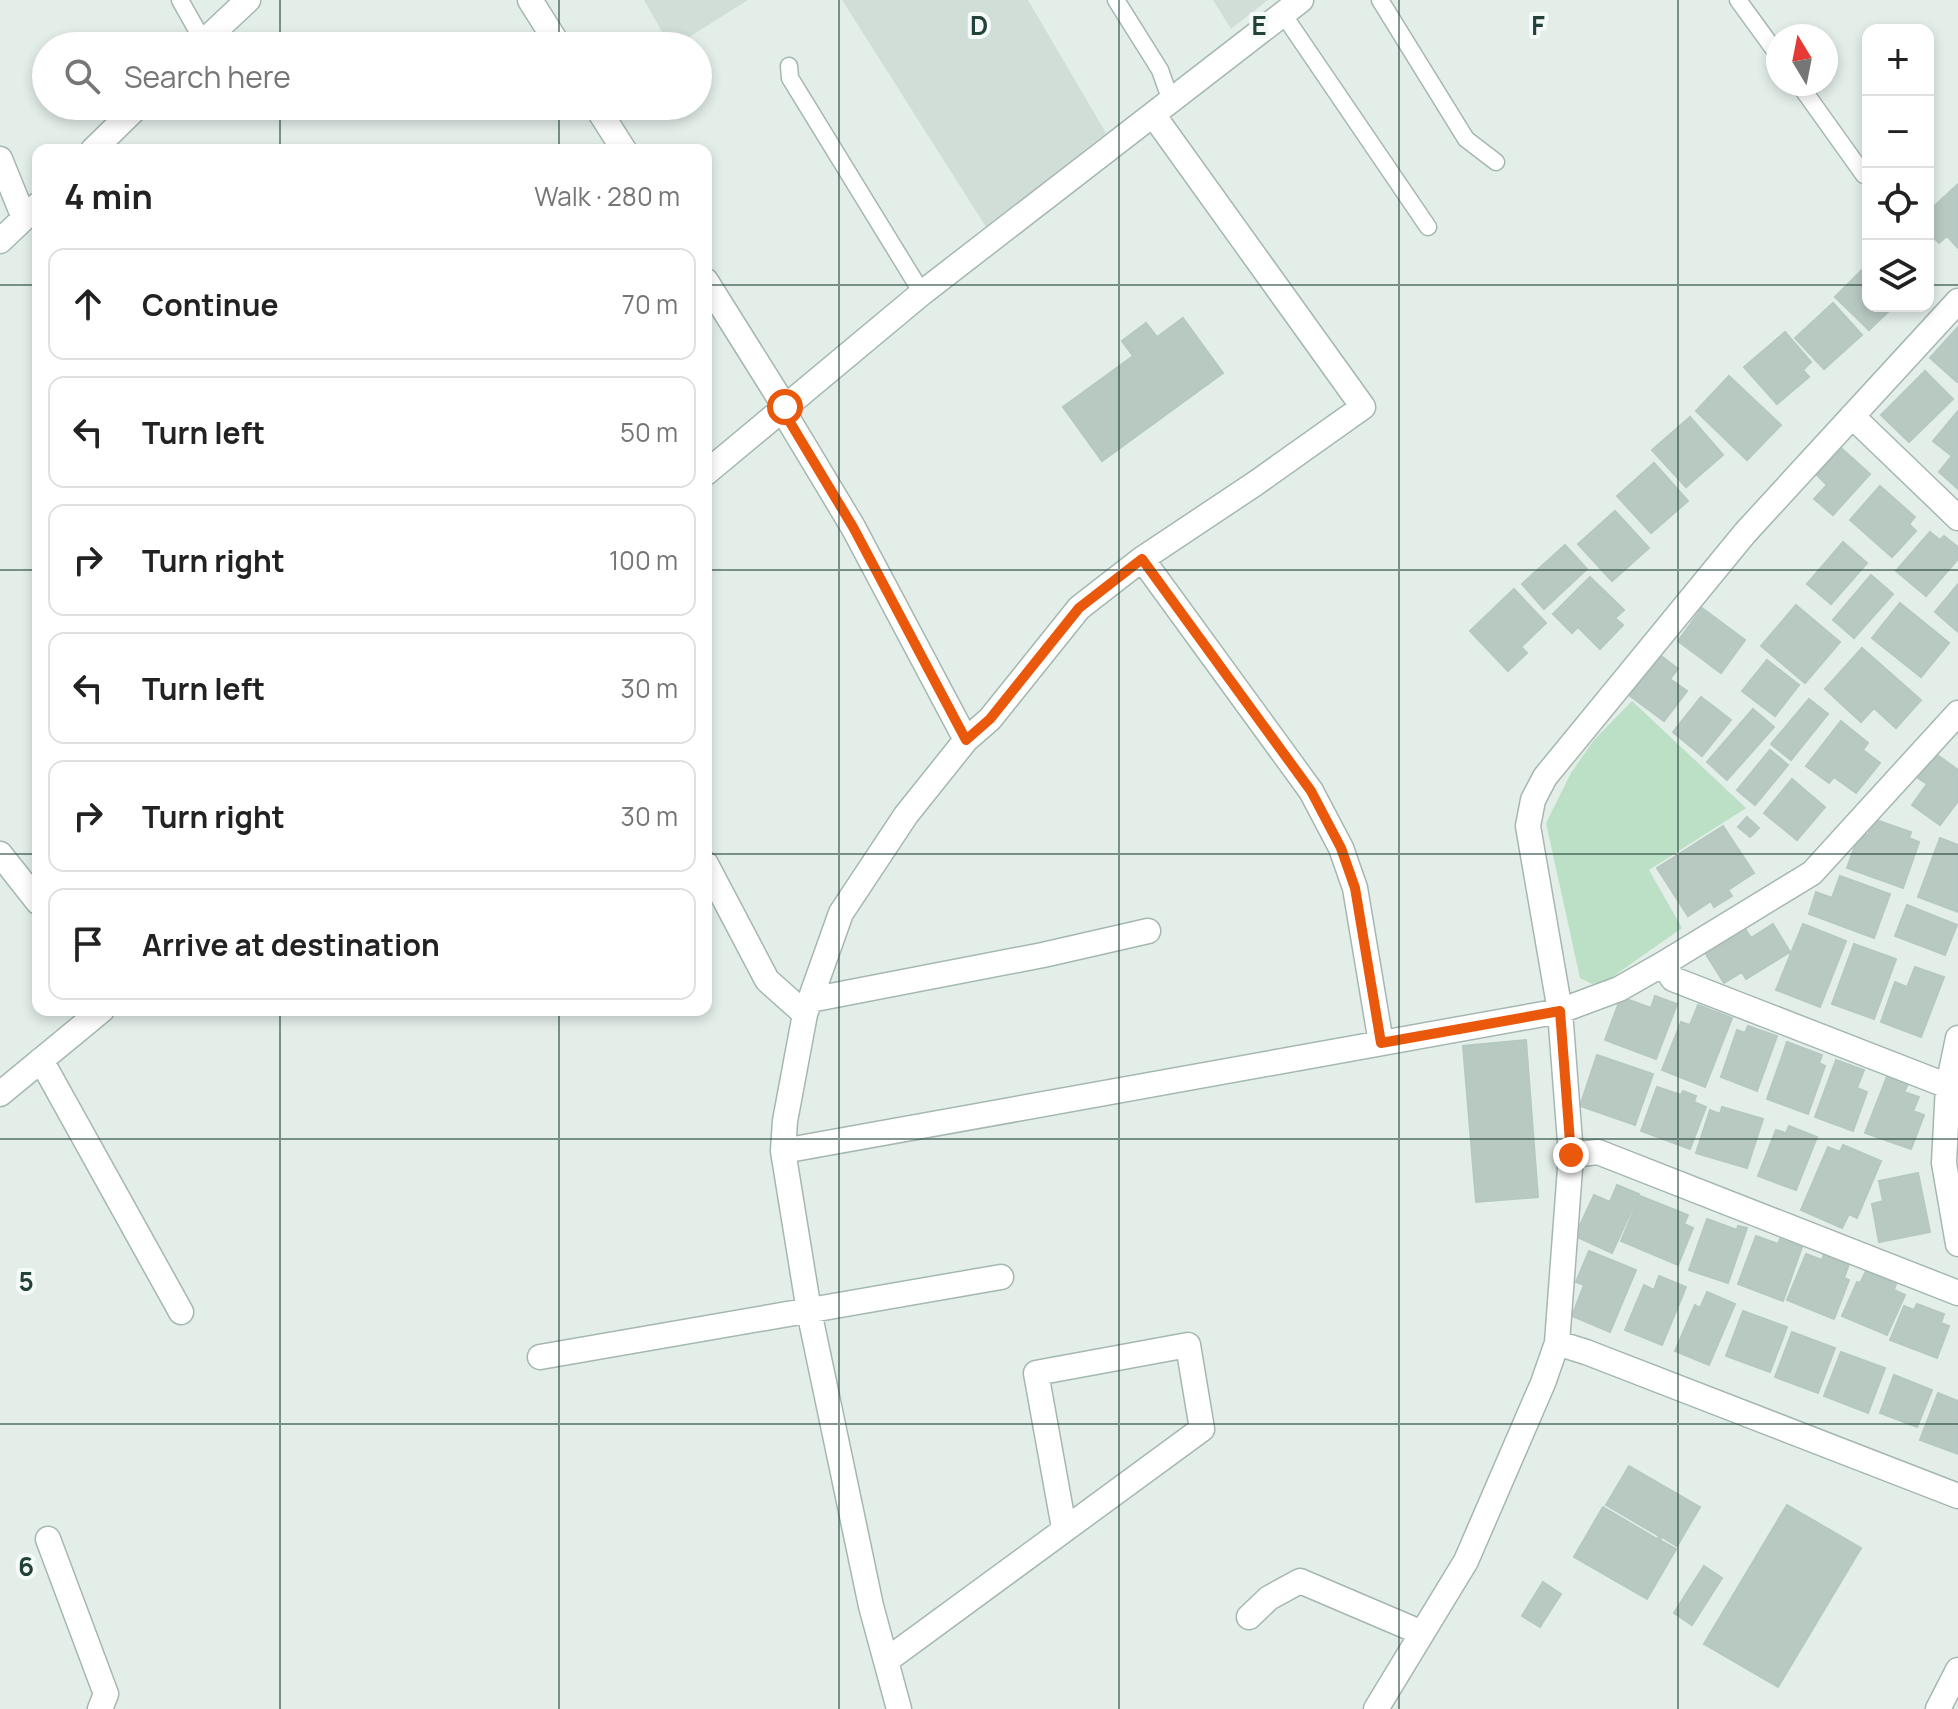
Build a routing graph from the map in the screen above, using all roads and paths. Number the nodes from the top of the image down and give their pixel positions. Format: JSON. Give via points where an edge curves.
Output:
{"nodes":[{"id":1,"x":180,"y":0,"type":"edge"},
{"id":2,"x":248,"y":0,"type":"edge"},
{"id":3,"x":530,"y":0,"type":"edge"},
{"id":4,"x":1116,"y":0,"type":"edge"},
{"id":5,"x":1380,"y":0,"type":"edge"},
{"id":6,"x":1738,"y":0,"type":"edge"},
{"id":7,"x":1292,"y":7,"type":"edge"},
{"id":8,"x":195,"y":32,"type":"edge"},
{"id":9,"x":214,"y":32,"type":"edge"},
{"id":10,"x":550,"y":32,"type":"edge"},
{"id":11,"x":1766,"y":38,"type":"edge"},
{"id":12,"x":789,"y":66,"type":"dead end"},
{"id":13,"x":1808,"y":96,"type":"edge"},
{"id":14,"x":1162,"y":108,"type":"junction"},
{"id":15,"x":124,"y":120,"type":"edge"},
{"id":16,"x":605,"y":120,"type":"edge"},
{"id":17,"x":99,"y":144,"type":"edge"},
{"id":18,"x":620,"y":144,"type":"edge"},
{"id":19,"x":0,"y":159,"type":"edge"},
{"id":20,"x":1496,"y":162,"type":"dead end"},
{"id":21,"x":1862,"y":172,"type":"edge"},
{"id":22,"x":31,"y":211,"type":"edge"},
{"id":23,"x":1428,"y":227,"type":"dead end"},
{"id":24,"x":0,"y":241,"type":"edge"},
{"id":25,"x":712,"y":291,"type":"edge"},
{"id":26,"x":922,"y":293,"type":"junction"},
{"id":27,"x":1958,"y":301,"type":"edge"},
{"id":28,"x":783,"y":408,"type":"junction"},
{"id":29,"x":1852,"y":416,"type":"junction"},
{"id":30,"x":712,"y":468,"type":"edge"},
{"id":31,"x":1958,"y":518,"type":"edge"},
{"id":32,"x":1142,"y":559,"type":"junction"},
{"id":33,"x":1958,"y":713,"type":"edge"},
{"id":34,"x":966,"y":740,"type":"junction"},
{"id":35,"x":0,"y":854,"type":"edge"},
{"id":36,"x":712,"y":875,"type":"edge"},
{"id":37,"x":32,"y":894,"type":"edge"},
{"id":38,"x":1148,"y":931,"type":"dead end"},
{"id":39,"x":1663,"y":964,"type":"junction"},
{"id":40,"x":808,"y":1007,"type":"junction"},
{"id":41,"x":1560,"y":1011,"type":"junction"},
{"id":42,"x":95,"y":1016,"type":"edge"},
{"id":43,"x":1958,"y":1038,"type":"edge"},
{"id":44,"x":1381,"y":1043,"type":"junction"},
{"id":45,"x":41,"y":1060,"type":"junction"},
{"id":46,"x":1948,"y":1086,"type":"junction"},
{"id":47,"x":0,"y":1094,"type":"edge"},
{"id":48,"x":783,"y":1151,"type":"junction"},
{"id":49,"x":1571,"y":1155,"type":"junction"},
{"id":50,"x":1958,"y":1244,"type":"edge"},
{"id":51,"x":1001,"y":1277,"type":"dead end"},
{"id":52,"x":1958,"y":1293,"type":"edge"},
{"id":53,"x":809,"y":1311,"type":"junction"},
{"id":54,"x":181,"y":1312,"type":"dead end"},
{"id":55,"x":1557,"y":1343,"type":"junction"},
{"id":56,"x":540,"y":1357,"type":"dead end"},
{"id":57,"x":1958,"y":1496,"type":"edge"},
{"id":58,"x":1064,"y":1528,"type":"junction"},
{"id":59,"x":48,"y":1539,"type":"dead end"},
{"id":60,"x":1249,"y":1617,"type":"dead end"},
{"id":61,"x":1422,"y":1633,"type":"junction"},
{"id":62,"x":887,"y":1660,"type":"junction"},
{"id":63,"x":1958,"y":1670,"type":"edge"},
{"id":64,"x":100,"y":1709,"type":"edge"},
{"id":65,"x":899,"y":1709,"type":"edge"},
{"id":66,"x":1376,"y":1709,"type":"edge"},
{"id":67,"x":1938,"y":1709,"type":"edge"}],
"edges":[{"from":1,"to":8,"type":"lane"},
{"from":2,"to":9,"type":"street"},
{"from":3,"to":10,"type":"street"},
{"from":4,"to":14,"type":"lane","via":[[1160,70]]},
{"from":5,"to":20,"type":"lane","via":[[1466,139]]},
{"from":6,"to":11,"type":"lane"},
{"from":7,"to":14,"type":"street"},
{"from":7,"to":23,"type":"lane"},
{"from":12,"to":26,"type":"lane","via":[[790,78]]},
{"from":13,"to":21,"type":"lane"},
{"from":14,"to":26,"type":"street"},
{"from":14,"to":32,"type":"street","via":[[1363,407]]},
{"from":15,"to":17,"type":"street"},
{"from":16,"to":18,"type":"street"},
{"from":19,"to":22,"type":"street"},
{"from":22,"to":24,"type":"street"},
{"from":25,"to":28,"type":"street"},
{"from":26,"to":28,"type":"street"},
{"from":27,"to":29,"type":"street"},
{"from":28,"to":30,"type":"street"},
{"from":28,"to":34,"type":"street"},
{"from":29,"to":31,"type":"street"},
{"from":29,"to":41,"type":"street","via":[[1745,533],[1545,777],[1533,800],[1528,826]]},
{"from":32,"to":34,"type":"street","via":[[1079,608],[990,719]]},
{"from":32,"to":44,"type":"street","via":[[1311,791],[1341,848],[1355,888]]},
{"from":33,"to":39,"type":"street","via":[[1812,873]]},
{"from":34,"to":40,"type":"street","via":[[906,815],[841,913]]},
{"from":35,"to":37,"type":"street"},
{"from":36,"to":40,"type":"street","via":[[767,980]]},
{"from":38,"to":40,"type":"street"},
{"from":39,"to":41,"type":"street","via":[[1619,989]]},
{"from":39,"to":46,"type":"street","via":[[1673,979]]},
{"from":40,"to":48,"type":"street"},
{"from":41,"to":44,"type":"street"},
{"from":41,"to":49,"type":"street"},
{"from":42,"to":45,"type":"street"},
{"from":43,"to":46,"type":"street"},
{"from":44,"to":48,"type":"street"},
{"from":45,"to":47,"type":"street"},
{"from":45,"to":54,"type":"street"},
{"from":46,"to":50,"type":"street","via":[[1944,1163]]},
{"from":48,"to":53,"type":"street"},
{"from":49,"to":52,"type":"street","via":[[1598,1152]]},
{"from":49,"to":55,"type":"street"},
{"from":51,"to":53,"type":"street"},
{"from":53,"to":56,"type":"street"},
{"from":53,"to":62,"type":"street"},
{"from":55,"to":57,"type":"street"},
{"from":55,"to":61,"type":"street","via":[[1485,1522]]},
{"from":58,"to":58,"type":"street","via":[[1202,1429],[1188,1345],[1036,1373]]},
{"from":58,"to":62,"type":"street"},
{"from":59,"to":64,"type":"street","via":[[106,1694]]},
{"from":60,"to":61,"type":"street","via":[[1300,1581]]},
{"from":61,"to":66,"type":"street"},
{"from":62,"to":65,"type":"street"},
{"from":63,"to":67,"type":"street"}]}
